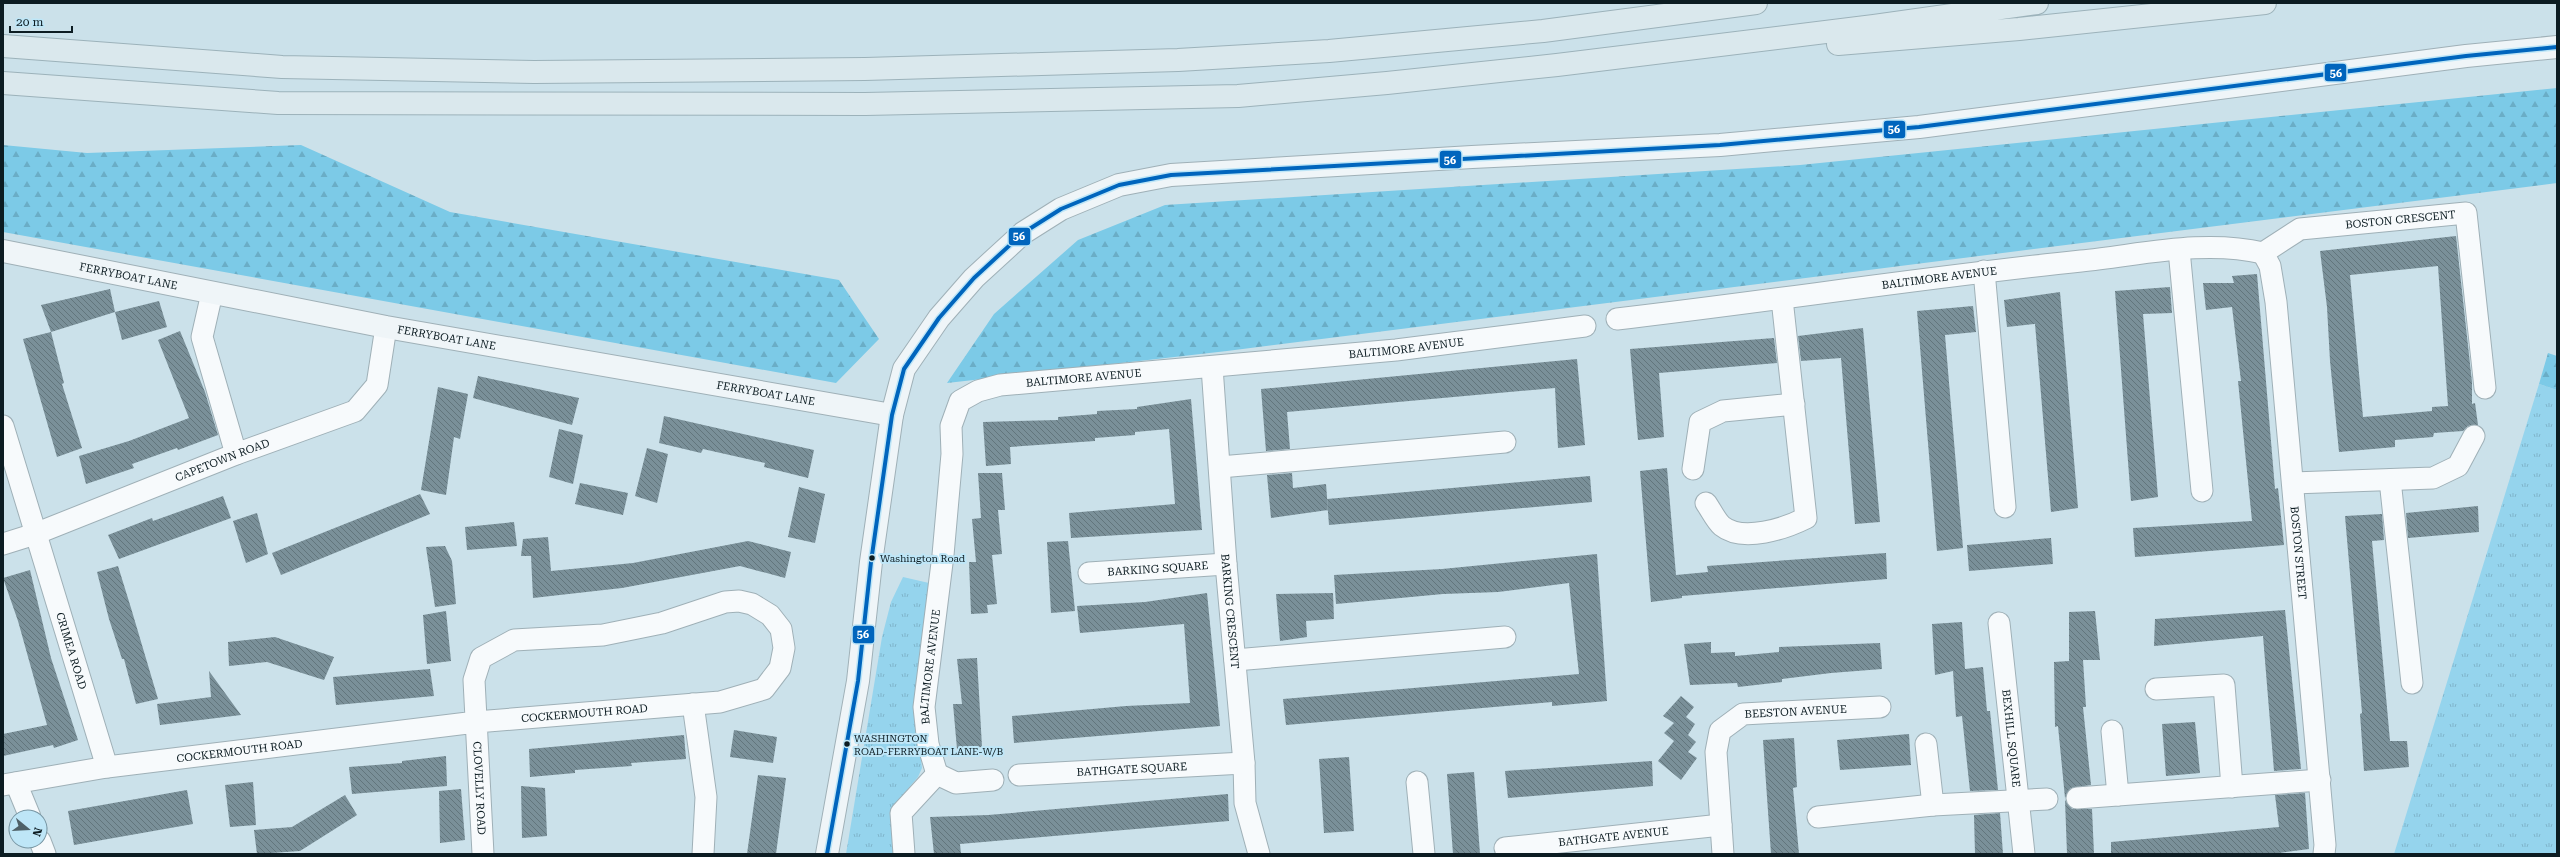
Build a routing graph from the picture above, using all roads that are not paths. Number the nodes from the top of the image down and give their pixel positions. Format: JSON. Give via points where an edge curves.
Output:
{"nodes":[{"id":1,"x":1693,"y":3,"type":"edge"},
{"id":2,"x":1756,"y":3,"type":"edge"},
{"id":3,"x":2037,"y":3,"type":"edge"},
{"id":4,"x":2265,"y":3,"type":"edge"},
{"id":5,"x":1543,"y":31,"type":"junction"},
{"id":6,"x":3,"y":46,"type":"edge"},
{"id":7,"x":2557,"y":47,"type":"edge"},
{"id":8,"x":1691,"y":48,"type":"junction"},
{"id":9,"x":3,"y":83,"type":"edge"},
{"id":10,"x":2179,"y":250,"type":"junction"},
{"id":11,"x":3,"y":251,"type":"edge"},
{"id":12,"x":2263,"y":253,"type":"junction"},
{"id":13,"x":1984,"y":271,"type":"junction"},
{"id":14,"x":212,"y":293,"type":"junction"},
{"id":15,"x":1782,"y":300,"type":"junction"},
{"id":16,"x":1617,"y":319,"type":"dead end"},
{"id":17,"x":1585,"y":326,"type":"dead end"},
{"id":18,"x":386,"y":327,"type":"junction"},
{"id":19,"x":1212,"y":367,"type":"junction"},
{"id":20,"x":2485,"y":388,"type":"dead end"},
{"id":21,"x":1794,"y":404,"type":"junction"},
{"id":22,"x":892,"y":415,"type":"junction"},
{"id":23,"x":3,"y":426,"type":"edge"},
{"id":24,"x":2474,"y":436,"type":"dead end"},
{"id":25,"x":1505,"y":442,"type":"dead end"},
{"id":26,"x":236,"y":454,"type":"junction"},
{"id":27,"x":1220,"y":467,"type":"junction"},
{"id":28,"x":1694,"y":469,"type":"dead end"},
{"id":29,"x":2390,"y":480,"type":"junction"},
{"id":30,"x":2293,"y":483,"type":"junction"},
{"id":31,"x":2202,"y":491,"type":"dead end"},
{"id":32,"x":1706,"y":503,"type":"dead end"},
{"id":33,"x":2005,"y":507,"type":"dead end"},
{"id":34,"x":35,"y":534,"type":"junction"},
{"id":35,"x":3,"y":544,"type":"edge"},
{"id":36,"x":1226,"y":564,"type":"junction"},
{"id":37,"x":1089,"y":573,"type":"dead end"},
{"id":38,"x":2000,"y":622,"type":"dead end"},
{"id":39,"x":1505,"y":637,"type":"dead end"},
{"id":40,"x":1235,"y":660,"type":"junction"},
{"id":41,"x":2412,"y":682,"type":"dead end"},
{"id":42,"x":2156,"y":689,"type":"dead end"},
{"id":43,"x":693,"y":704,"type":"junction"},
{"id":44,"x":1880,"y":707,"type":"dead end"},
{"id":45,"x":476,"y":722,"type":"junction"},
{"id":46,"x":2112,"y":731,"type":"dead end"},
{"id":47,"x":1926,"y":744,"type":"dead end"},
{"id":48,"x":1244,"y":763,"type":"junction"},
{"id":49,"x":107,"y":767,"type":"junction"},
{"id":50,"x":937,"y":774,"type":"junction"},
{"id":51,"x":1019,"y":775,"type":"dead end"},
{"id":52,"x":993,"y":780,"type":"dead end"},
{"id":53,"x":2320,"y":780,"type":"junction"},
{"id":54,"x":1417,"y":782,"type":"dead end"},
{"id":55,"x":9,"y":784,"type":"edge"},
{"id":56,"x":2232,"y":787,"type":"junction"},
{"id":57,"x":2118,"y":795,"type":"junction"},
{"id":58,"x":2077,"y":798,"type":"dead end"},
{"id":59,"x":2047,"y":800,"type":"dead end"},
{"id":60,"x":2018,"y":801,"type":"junction"},
{"id":61,"x":1933,"y":805,"type":"junction"},
{"id":62,"x":25,"y":809,"type":"edge"},
{"id":63,"x":1818,"y":817,"type":"dead end"},
{"id":64,"x":1721,"y":825,"type":"junction"},
{"id":65,"x":1506,"y":848,"type":"dead end"},
{"id":66,"x":483,"y":854,"type":"edge"},
{"id":67,"x":703,"y":854,"type":"edge"},
{"id":68,"x":827,"y":854,"type":"edge"},
{"id":69,"x":904,"y":854,"type":"edge"},
{"id":70,"x":1257,"y":854,"type":"edge"},
{"id":71,"x":1424,"y":854,"type":"edge"},
{"id":72,"x":1723,"y":854,"type":"edge"},
{"id":73,"x":2024,"y":854,"type":"edge"},
{"id":74,"x":2324,"y":854,"type":"edge"}],
"edges":[{"from":1,"to":5,"type":"highway"},
{"from":2,"to":5,"type":"highway"},
{"from":3,"to":8,"type":"highway"},
{"from":4,"to":8,"type":"highway","via":[[1855,44]]},
{"from":5,"to":6,"type":"highway","via":[[1329,51],[1178,60],[865,70],[534,72],[282,67]]},
{"from":7,"to":22,"type":"street","via":[[2466,56],[1911,128],[1720,145],[1171,175],[1119,185],[1062,209],[1023,233],[974,278],[939,318],[904,369]]},
{"from":8,"to":9,"type":"highway","via":[[1403,82],[1238,96],[865,104],[278,103]]},
{"from":10,"to":12,"type":"street","name":"BALTIMORE AVENUE","via":[[2202,246],[2240,248]]},
{"from":10,"to":13,"type":"street","name":"BALTIMORE AVENUE"},
{"from":10,"to":31,"type":"street"},
{"from":11,"to":14,"type":"street","name":"FERRYBOAT LANE"},
{"from":12,"to":20,"type":"street","name":"BOSTON CRESCENT","via":[[2300,229],[2466,213]]},
{"from":12,"to":30,"type":"street","name":"BOSTON STREET","via":[[2270,266],[2276,302]]},
{"from":13,"to":15,"type":"street","name":"BALTIMORE AVENUE"},
{"from":13,"to":33,"type":"street"},
{"from":14,"to":18,"type":"street","name":"FERRYBOAT LANE"},
{"from":14,"to":26,"type":"street","via":[[202,337]]},
{"from":15,"to":16,"type":"street","name":"BALTIMORE AVENUE"},
{"from":15,"to":21,"type":"street"},
{"from":17,"to":19,"type":"street","name":"BALTIMORE AVENUE","via":[[1396,350]]},
{"from":18,"to":22,"type":"street","name":"FERRYBOAT LANE"},
{"from":18,"to":26,"type":"street","name":"CAPETOWN ROAD","via":[[377,385],[355,411]]},
{"from":19,"to":27,"type":"street","name":"BARKING CRESCENT"},
{"from":19,"to":50,"type":"street","name":"BALTIMORE AVENUE","via":[[1000,385],[960,401],[951,426],[952,454],[943,555],[924,707],[928,744]]},
{"from":21,"to":28,"type":"street","via":[[1723,411],[1700,422]]},
{"from":21,"to":32,"type":"street","via":[[1806,518],[1785,529],[1745,534],[1723,527]]},
{"from":22,"to":68,"type":"street","via":[[871,562],[858,681]]},
{"from":23,"to":34,"type":"street","name":"CRIMEA ROAD"},
{"from":24,"to":29,"type":"street","via":[[2458,466],[2433,478]]},
{"from":25,"to":27,"type":"street"},
{"from":26,"to":34,"type":"street","name":"CAPETOWN ROAD"},
{"from":27,"to":36,"type":"street","name":"BARKING CRESCENT"},
{"from":29,"to":30,"type":"street"},
{"from":29,"to":41,"type":"street"},
{"from":30,"to":53,"type":"street","name":"BOSTON STREET"},
{"from":34,"to":35,"type":"street","name":"CAPETOWN ROAD"},
{"from":34,"to":49,"type":"street","name":"CRIMEA ROAD"},
{"from":36,"to":37,"type":"street","name":"BARKING SQUARE"},
{"from":36,"to":40,"type":"street","name":"BARKING CRESCENT"},
{"from":38,"to":60,"type":"street","name":"BEXHILL SQUARE"},
{"from":39,"to":40,"type":"street"},
{"from":40,"to":48,"type":"street","name":"BARKING CRESCENT"},
{"from":42,"to":56,"type":"street","via":[[2224,685]]},
{"from":43,"to":45,"type":"street","name":"COCKERMOUTH ROAD"},
{"from":43,"to":45,"type":"street","name":"COCKERMOUTH ROAD","via":[[720,702],[764,689],[780,668],[784,648],[781,629],[770,615],[752,604],[739,601],[725,602],[662,623],[603,635],[514,640],[481,658],[474,680]]},
{"from":43,"to":67,"type":"street","via":[[706,797]]},
{"from":44,"to":64,"type":"street","name":"BEESTON AVENUE","via":[[1744,714],[1720,731],[1716,752]]},
{"from":45,"to":49,"type":"street","name":"COCKERMOUTH ROAD"},
{"from":45,"to":66,"type":"street","name":"CLOVELLY ROAD"},
{"from":46,"to":57,"type":"street"},
{"from":47,"to":61,"type":"street"},
{"from":48,"to":51,"type":"street","name":"BATHGATE SQUARE"},
{"from":48,"to":70,"type":"street","name":"BARKING CRESCENT","via":[[1245,803]]},
{"from":49,"to":55,"type":"street","name":"COCKERMOUTH ROAD"},
{"from":50,"to":52,"type":"street","via":[[956,784]]},
{"from":50,"to":69,"type":"street","via":[[902,813]]},
{"from":53,"to":56,"type":"street"},
{"from":53,"to":74,"type":"street","name":"BOSTON STREET","via":[[2326,845]]},
{"from":54,"to":71,"type":"street"},
{"from":55,"to":62,"type":"street"},
{"from":56,"to":57,"type":"street"},
{"from":57,"to":58,"type":"street"},
{"from":59,"to":60,"type":"street"},
{"from":60,"to":61,"type":"street"},
{"from":60,"to":73,"type":"street","name":"BEXHILL SQUARE"},
{"from":61,"to":63,"type":"street"},
{"from":64,"to":65,"type":"street","name":"BATHGATE AVENUE"},
{"from":64,"to":72,"type":"street","name":"BEESTON AVENUE"}]}
